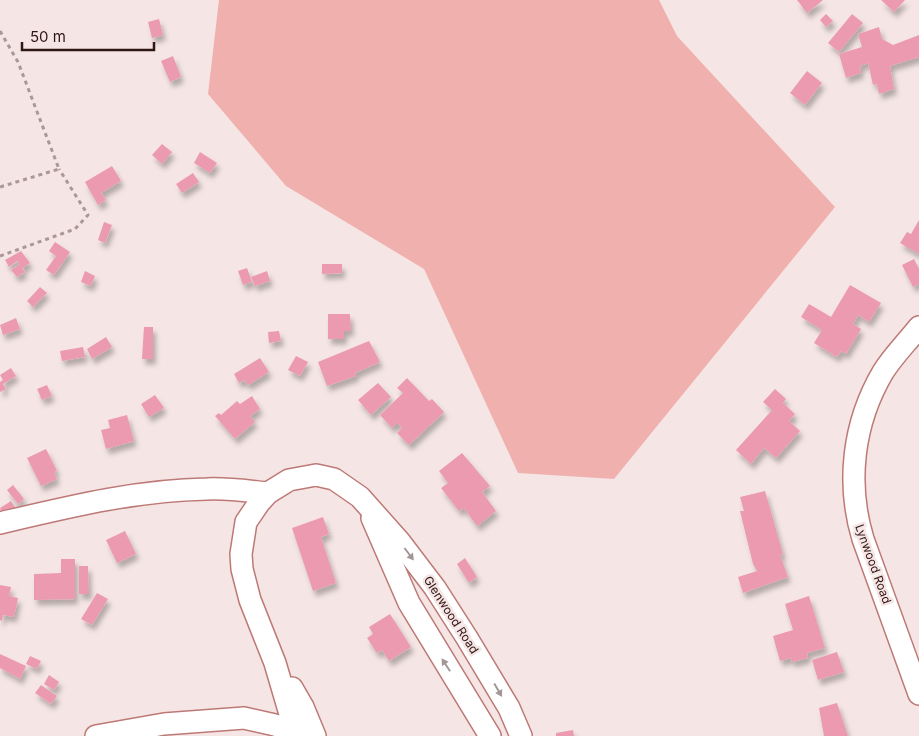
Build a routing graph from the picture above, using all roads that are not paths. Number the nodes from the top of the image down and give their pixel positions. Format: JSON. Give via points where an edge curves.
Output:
{"nodes":[{"id":1,"x":919,"y":327,"type":"edge"},
{"id":2,"x":268,"y":493,"type":"junction"},
{"id":3,"x":366,"y":504,"type":"junction"},
{"id":4,"x":0,"y":523,"type":"edge"},
{"id":5,"x":275,"y":663,"type":"junction"},
{"id":6,"x":919,"y":694,"type":"edge"},
{"id":7,"x":299,"y":734,"type":"edge"},
{"id":8,"x":96,"y":736,"type":"edge"},
{"id":9,"x":315,"y":736,"type":"edge"},
{"id":10,"x":490,"y":736,"type":"edge"},
{"id":11,"x":520,"y":736,"type":"edge"}],
"edges":[{"from":1,"to":6,"type":"street","name":"Lynwood Road","via":[[884,371],[871,394],[859,430],[853,486],[863,539]]},
{"from":2,"to":3,"type":"street","name":"Glenwood Road","via":[[289,480],[320,475],[343,484]]},
{"from":2,"to":4,"type":"street","via":[[208,489],[162,492],[63,508]]},
{"from":2,"to":5,"type":"street","name":"Glenwood Road","via":[[246,522],[241,561],[250,600]]},
{"from":10,"to":3,"type":"street","name":"Glenwood Road","one_way":true,"via":[[409,603]]},
{"from":3,"to":11,"type":"street","name":"Glenwood Road","one_way":true,"via":[[435,588],[509,708]]},
{"from":5,"to":7,"type":"street","name":"Glenwood Road"},
{"from":5,"to":9,"type":"street","name":"Glenwood Road","via":[[303,707]]},
{"from":7,"to":8,"type":"street","via":[[244,718],[164,724]]}]}
